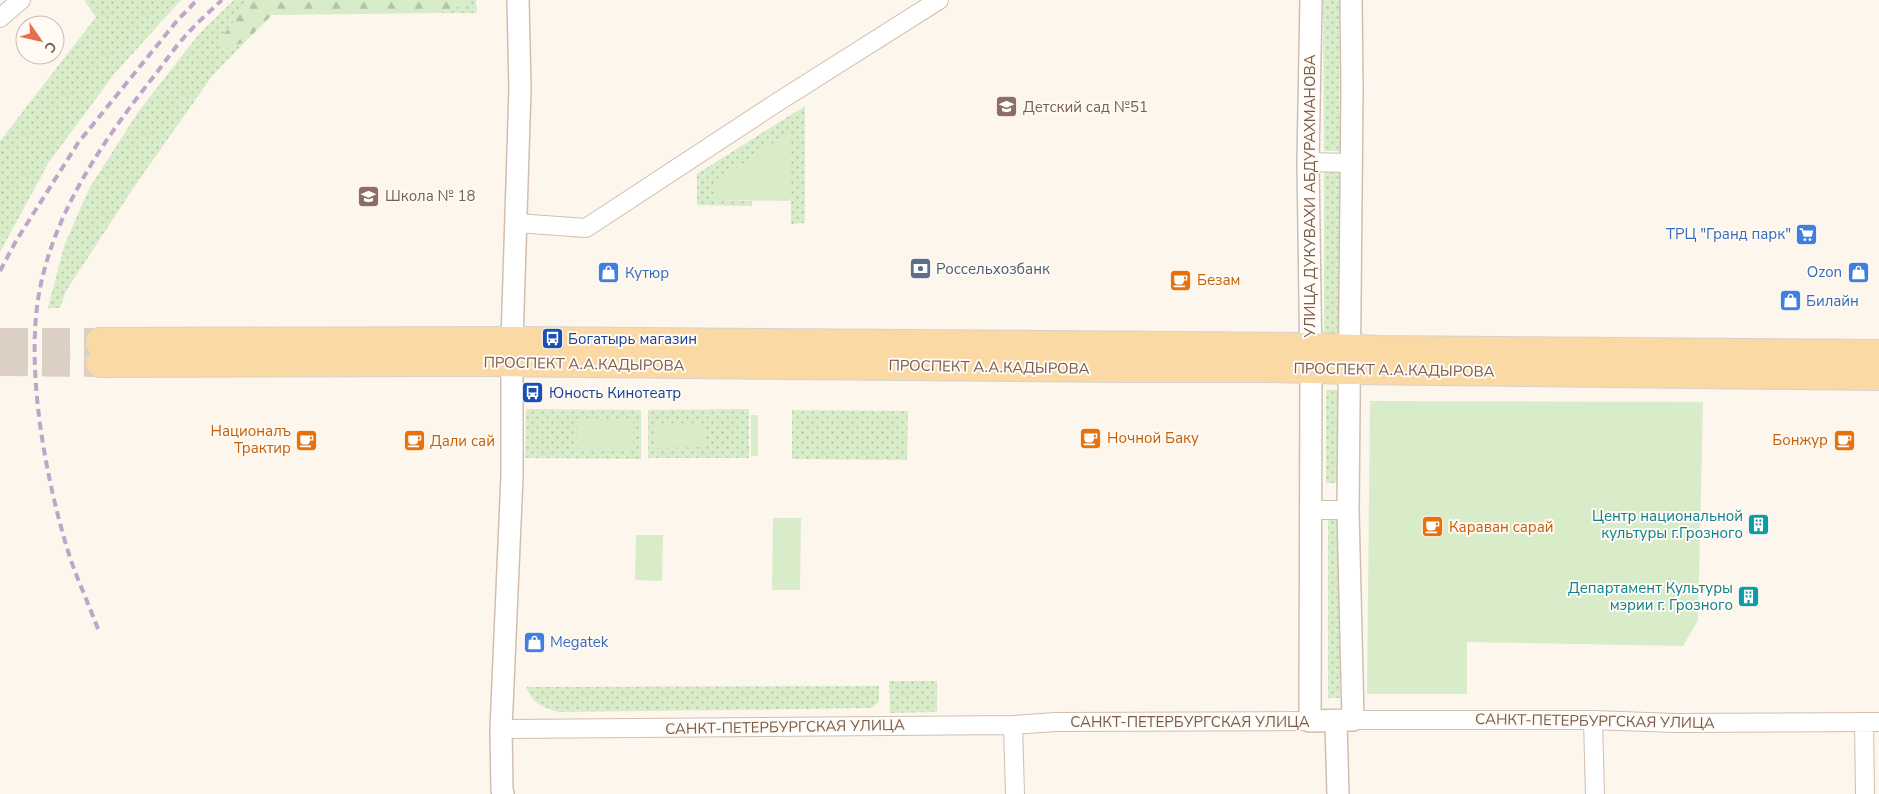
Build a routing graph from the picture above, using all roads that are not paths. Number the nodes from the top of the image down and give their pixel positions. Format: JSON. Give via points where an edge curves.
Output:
{"nodes":[{"id":1,"x":21,"y":0,"type":"edge"},
{"id":2,"x":518,"y":0,"type":"edge"},
{"id":3,"x":939,"y":0,"type":"edge"},
{"id":4,"x":1311,"y":0,"type":"edge"},
{"id":5,"x":1351,"y":0,"type":"edge"},
{"id":6,"x":0,"y":18,"type":"edge"},
{"id":7,"x":1308,"y":162,"type":"junction"},
{"id":8,"x":1350,"y":163,"type":"junction"},
{"id":9,"x":517,"y":223,"type":"junction"},
{"id":10,"x":512,"y":352,"type":"junction"},
{"id":11,"x":100,"y":353,"type":"tunnel mouth"},
{"id":12,"x":1879,"y":354,"type":"edge"},
{"id":13,"x":1311,"y":358,"type":"junction"},
{"id":14,"x":1350,"y":359,"type":"junction"},
{"id":15,"x":1879,"y":376,"type":"edge"},
{"id":16,"x":1310,"y":510,"type":"junction"},
{"id":17,"x":1348,"y":510,"type":"junction"},
{"id":18,"x":1593,"y":720,"type":"junction"},
{"id":19,"x":1310,"y":721,"type":"junction"},
{"id":20,"x":1344,"y":721,"type":"junction"},
{"id":21,"x":1871,"y":722,"type":"edge"},
{"id":22,"x":1013,"y":725,"type":"junction"},
{"id":23,"x":501,"y":729,"type":"junction"},
{"id":24,"x":503,"y":794,"type":"edge"},
{"id":25,"x":1015,"y":794,"type":"edge"},
{"id":26,"x":1338,"y":794,"type":"edge"},
{"id":27,"x":1596,"y":794,"type":"edge"},
{"id":28,"x":1866,"y":794,"type":"edge"}],
"edges":[{"from":1,"to":6,"type":"street"},
{"from":2,"to":9,"type":"street"},
{"from":3,"to":9,"type":"street","via":[[586,228]]},
{"from":4,"to":7,"type":"street","name":"УЛИЦА ДУКУВАХИ АБДУРАХМАНОВА"},
{"from":5,"to":8,"type":"street"},
{"from":7,"to":8,"type":"street"},
{"from":7,"to":13,"type":"street","name":"УЛИЦА ДУКУВАХИ АБДУРАХМАНОВА"},
{"from":8,"to":14,"type":"street"},
{"from":9,"to":10,"type":"street"},
{"from":10,"to":11,"type":"main road","name":"ПРОСПЕКТ А.А.КАДЫРОВА"},
{"from":10,"to":13,"type":"main road","name":"ПРОСПЕКТ А.А.КАДЫРОВА","via":[[1114,368]]},
{"from":10,"to":23,"type":"street","via":[[512,476]]},
{"from":12,"to":14,"type":"main road","name":"ПРОСПЕКТ А.А.КАДЫРОВА","via":[[1378,350]]},
{"from":13,"to":14,"type":"main road","name":"ПРОСПЕКТ А.А.КАДЫРОВА"},
{"from":13,"to":16,"type":"street","name":"УЛИЦА ДУКУВАХИ АБДУРАХМАНОВА"},
{"from":14,"to":15,"type":"main road","name":"ПРОСПЕКТ А.А.КАДЫРОВА"},
{"from":14,"to":17,"type":"street"},
{"from":16,"to":17,"type":"street"},
{"from":16,"to":19,"type":"street","name":"УЛИЦА ДУКУВАХИ АБДУРАХМАНОВА"},
{"from":17,"to":20,"type":"street"},
{"from":18,"to":20,"type":"street","name":"САНКТ-ПЕТЕРБУРГСКАЯ УЛИЦА"},
{"from":18,"to":21,"type":"street","name":"САНКТ-ПЕТЕРБУРГСКАЯ УЛИЦА"},
{"from":18,"to":27,"type":"street"},
{"from":19,"to":20,"type":"street","name":"САНКТ-ПЕТЕРБУРГСКАЯ УЛИЦА"},
{"from":19,"to":22,"type":"street","name":"САНКТ-ПЕТЕРБУРГСКАЯ УЛИЦА"},
{"from":20,"to":26,"type":"street"},
{"from":21,"to":28,"type":"street"},
{"from":22,"to":23,"type":"street","name":"САНКТ-ПЕТЕРБУРГСКАЯ УЛИЦА"},
{"from":22,"to":25,"type":"street"},
{"from":23,"to":24,"type":"street"}]}
